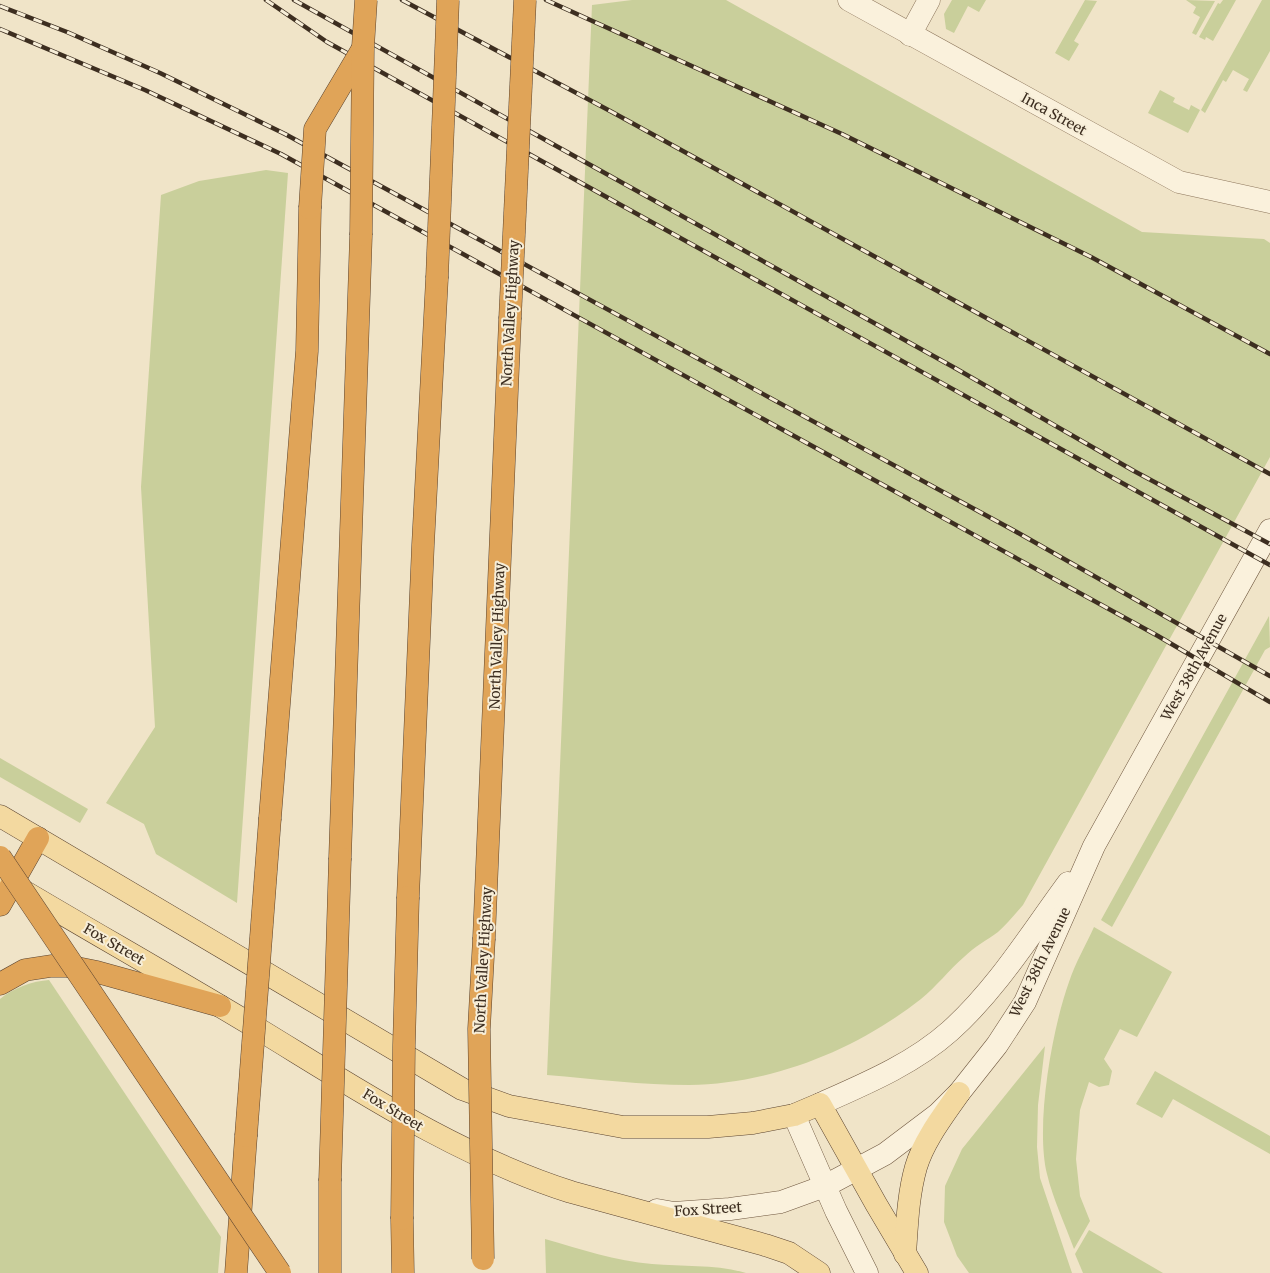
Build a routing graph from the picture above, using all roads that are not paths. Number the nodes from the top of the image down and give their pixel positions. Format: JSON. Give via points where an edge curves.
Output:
{"nodes":[{"id":1,"x":366,"y":0,"type":"edge"},
{"id":2,"x":448,"y":0,"type":"edge"},
{"id":3,"x":525,"y":0,"type":"edge"},
{"id":4,"x":849,"y":0,"type":"edge"},
{"id":5,"x":930,"y":0,"type":"edge"},
{"id":6,"x":910,"y":35,"type":"junction"},
{"id":7,"x":363,"y":47,"type":"junction"},
{"id":8,"x":1270,"y":202,"type":"edge"},
{"id":9,"x":1270,"y":530,"type":"edge"},
{"id":10,"x":0,"y":816,"type":"edge"},
{"id":11,"x":38,"y":838,"type":"junction"},
{"id":12,"x":1094,"y":846,"type":"junction"},
{"id":13,"x":0,"y":857,"type":"edge"},
{"id":14,"x":6,"y":881,"type":"edge"},
{"id":15,"x":0,"y":905,"type":"edge"},
{"id":16,"x":0,"y":984,"type":"edge"},
{"id":17,"x":220,"y":1006,"type":"junction"},
{"id":18,"x":959,"y":1092,"type":"junction"},
{"id":19,"x":820,"y":1104,"type":"junction"},
{"id":20,"x":794,"y":1115,"type":"junction"},
{"id":21,"x":857,"y":1170,"type":"junction"},
{"id":22,"x":825,"y":1186,"type":"junction"},
{"id":23,"x":593,"y":1199,"type":"junction"},
{"id":24,"x":905,"y":1254,"type":"junction"},
{"id":25,"x":483,"y":1266,"type":"edge"},
{"id":26,"x":236,"y":1273,"type":"edge"},
{"id":27,"x":280,"y":1273,"type":"edge"},
{"id":28,"x":330,"y":1273,"type":"edge"},
{"id":29,"x":403,"y":1273,"type":"edge"},
{"id":30,"x":820,"y":1273,"type":"edge"},
{"id":31,"x":867,"y":1273,"type":"edge"},
{"id":32,"x":917,"y":1273,"type":"edge"}],
"edges":[{"from":1,"to":7,"type":"highway","bridge":true},
{"from":2,"to":29,"type":"highway","bridge":true,"via":[[408,897],[404,1045]]},
{"from":3,"to":25,"type":"highway","name":"North Valley Highway","bridge":true,"via":[[479,1029]]},
{"from":4,"to":6,"type":"main road","name":"Inca Street"},
{"from":5,"to":6,"type":"main road"},
{"from":6,"to":8,"type":"main road","name":"Inca Street","via":[[1179,182]]},
{"from":7,"to":26,"type":"highway","bridge":true,"via":[[315,129],[310,208],[307,351]]},
{"from":7,"to":28,"type":"highway","bridge":true,"via":[[361,235],[330,1181]]},
{"from":9,"to":12,"type":"main road","name":"West 38th Avenue"},
{"from":10,"to":11,"type":"main road"},
{"from":11,"to":14,"type":"highway"},
{"from":11,"to":20,"type":"main road","via":[[462,1089],[509,1106],[623,1126],[708,1127],[753,1123]]},
{"from":12,"to":18,"type":"main road","name":"West 38th Avenue","via":[[1024,1002],[997,1045]]},
{"from":12,"to":19,"type":"main road","name":"West 38th Avenue","via":[[979,1003],[954,1027],[897,1067]]},
{"from":13,"to":27,"type":"highway","bridge":true},
{"from":14,"to":15,"type":"highway"},
{"from":14,"to":17,"type":"main road","name":"Fox Street"},
{"from":16,"to":17,"type":"highway","via":[[25,970],[67,966]]},
{"from":17,"to":23,"type":"main road","name":"Fox Street","via":[[421,1127],[541,1183]]},
{"from":18,"to":21,"type":"main road","name":"West 38th Avenue","via":[[921,1128]]},
{"from":18,"to":24,"type":"main road","via":[[930,1136],[916,1165],[908,1213]]},
{"from":19,"to":20,"type":"main road"},
{"from":19,"to":21,"type":"main road"},
{"from":20,"to":22,"type":"main road"},
{"from":21,"to":22,"type":"main road","name":"West 38th Avenue"},
{"from":21,"to":24,"type":"main road"},
{"from":22,"to":23,"type":"main road","name":"Fox Street","via":[[781,1202],[674,1213]]},
{"from":22,"to":31,"type":"main road"},
{"from":23,"to":30,"type":"main road","via":[[764,1245],[789,1254]]},
{"from":24,"to":32,"type":"main road"}]}
